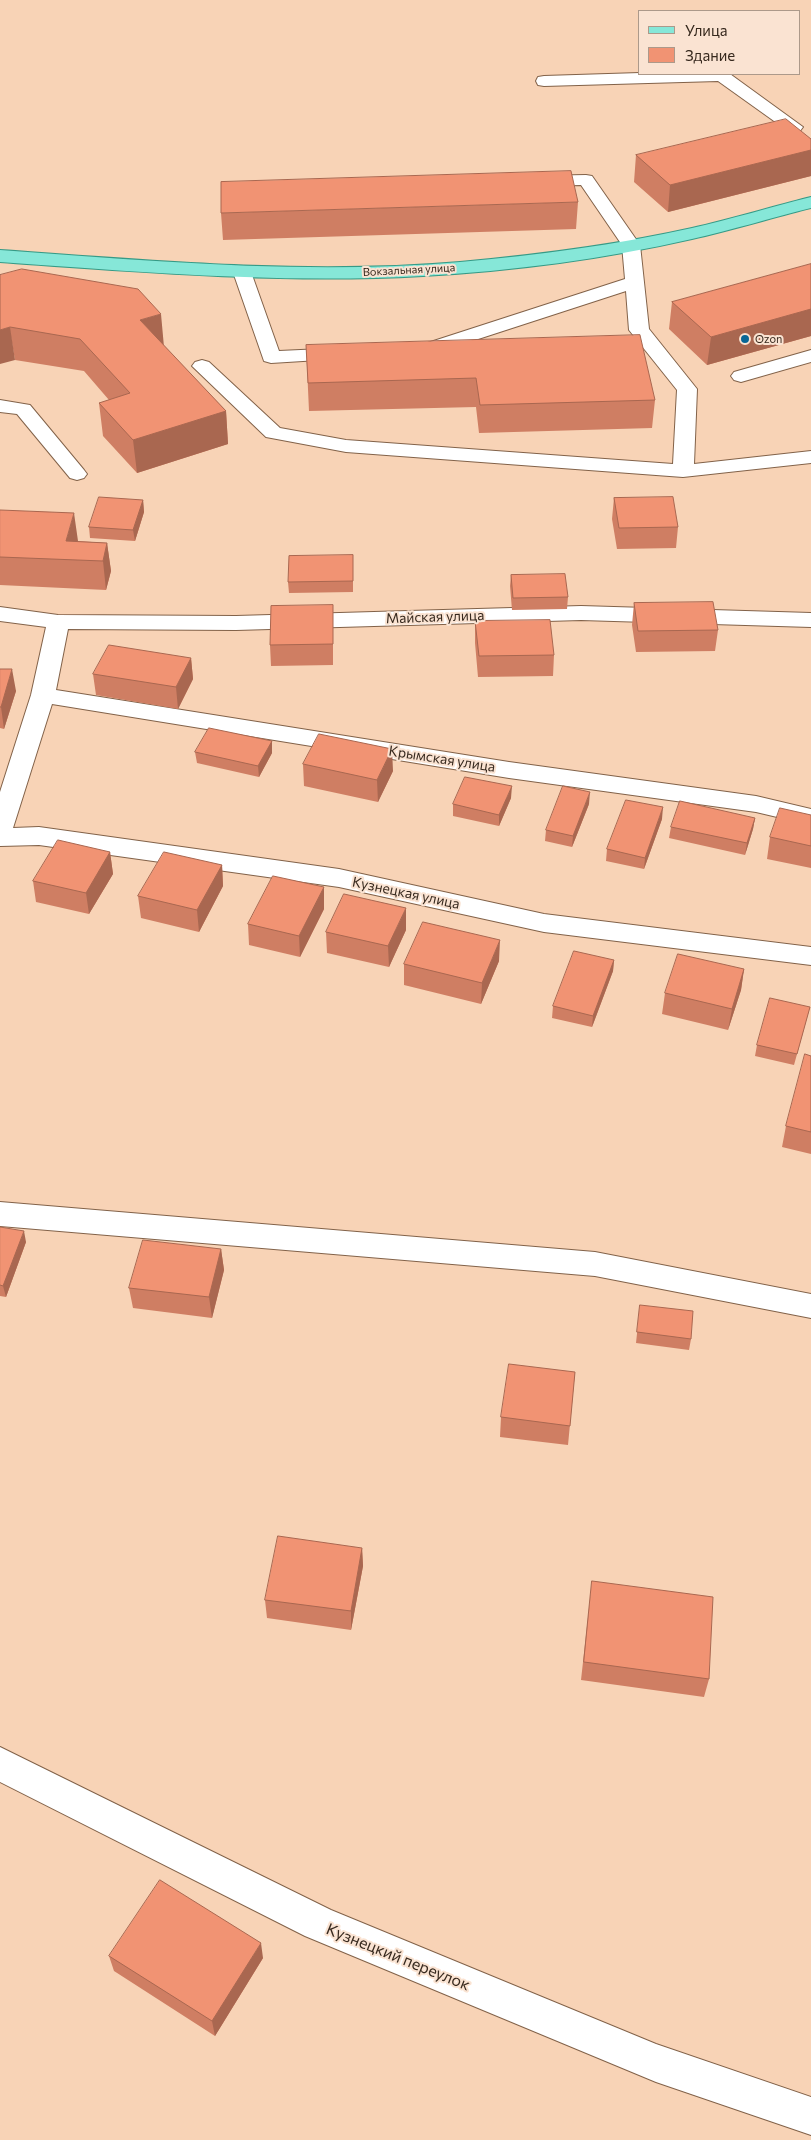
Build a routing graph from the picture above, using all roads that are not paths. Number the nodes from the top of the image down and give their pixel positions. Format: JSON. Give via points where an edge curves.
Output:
{"nodes":[{"id":1,"x":544,"y":82,"type":"dead end"},
{"id":2,"x":774,"y":131,"type":"edge"},
{"id":3,"x":518,"y":181,"type":"edge"},
{"id":4,"x":811,"y":202,"type":"edge"},
{"id":5,"x":630,"y":245,"type":"junction"},
{"id":6,"x":0,"y":256,"type":"edge"},
{"id":7,"x":242,"y":272,"type":"junction"},
{"id":8,"x":634,"y":282,"type":"junction"},
{"id":9,"x":406,"y":352,"type":"edge"},
{"id":10,"x":358,"y":354,"type":"edge"},
{"id":11,"x":811,"y":356,"type":"edge"},
{"id":12,"x":202,"y":366,"type":"dead end"},
{"id":13,"x":742,"y":376,"type":"dead end"},
{"id":14,"x":0,"y":406,"type":"edge"},
{"id":15,"x":811,"y":457,"type":"edge"},
{"id":16,"x":682,"y":471,"type":"junction"},
{"id":17,"x":77,"y":474,"type":"dead end"},
{"id":18,"x":0,"y":614,"type":"edge"},
{"id":19,"x":811,"y":620,"type":"edge"},
{"id":20,"x":58,"y":622,"type":"junction"},
{"id":21,"x":43,"y":695,"type":"junction"},
{"id":22,"x":811,"y":817,"type":"edge"},
{"id":23,"x":0,"y":831,"type":"edge"},
{"id":24,"x":0,"y":836,"type":"edge"},
{"id":25,"x":811,"y":956,"type":"edge"},
{"id":26,"x":0,"y":1214,"type":"edge"},
{"id":27,"x":811,"y":1306,"type":"edge"},
{"id":28,"x":0,"y":1764,"type":"edge"},
{"id":29,"x":811,"y":2116,"type":"edge"}],
"edges":[{"from":1,"to":2,"type":"street","via":[[722,76],[799,131]]},
{"from":3,"to":5,"type":"street","via":[[586,180]]},
{"from":4,"to":5,"type":"main road","name":"Вокзальная улица"},
{"from":5,"to":7,"type":"main road","name":"Вокзальная улица","via":[[442,269]]},
{"from":5,"to":8,"type":"street"},
{"from":6,"to":7,"type":"main road","name":"Вокзальная улица"},
{"from":7,"to":10,"type":"street","via":[[271,357]]},
{"from":8,"to":9,"type":"street","via":[[425,351]]},
{"from":8,"to":16,"type":"street","via":[[639,330],[687,389]]},
{"from":11,"to":13,"type":"street"},
{"from":12,"to":16,"type":"street","via":[[274,433],[346,446]]},
{"from":14,"to":17,"type":"street","via":[[23,409]]},
{"from":15,"to":16,"type":"street"},
{"from":18,"to":20,"type":"street","name":"Майская улица"},
{"from":19,"to":20,"type":"street","name":"Майская улица","via":[[580,613],[236,623]]},
{"from":20,"to":21,"type":"street"},
{"from":21,"to":22,"type":"street","name":"Крымская улица","via":[[509,770],[756,804]]},
{"from":21,"to":23,"type":"street"},
{"from":24,"to":25,"type":"street","name":"Кузнецкая улица","via":[[39,836],[339,878],[544,923]]},
{"from":26,"to":27,"type":"street","via":[[595,1264]]},
{"from":28,"to":29,"type":"street","name":"Кузнецкий переулок","via":[[318,1923],[656,2063]]}]}
